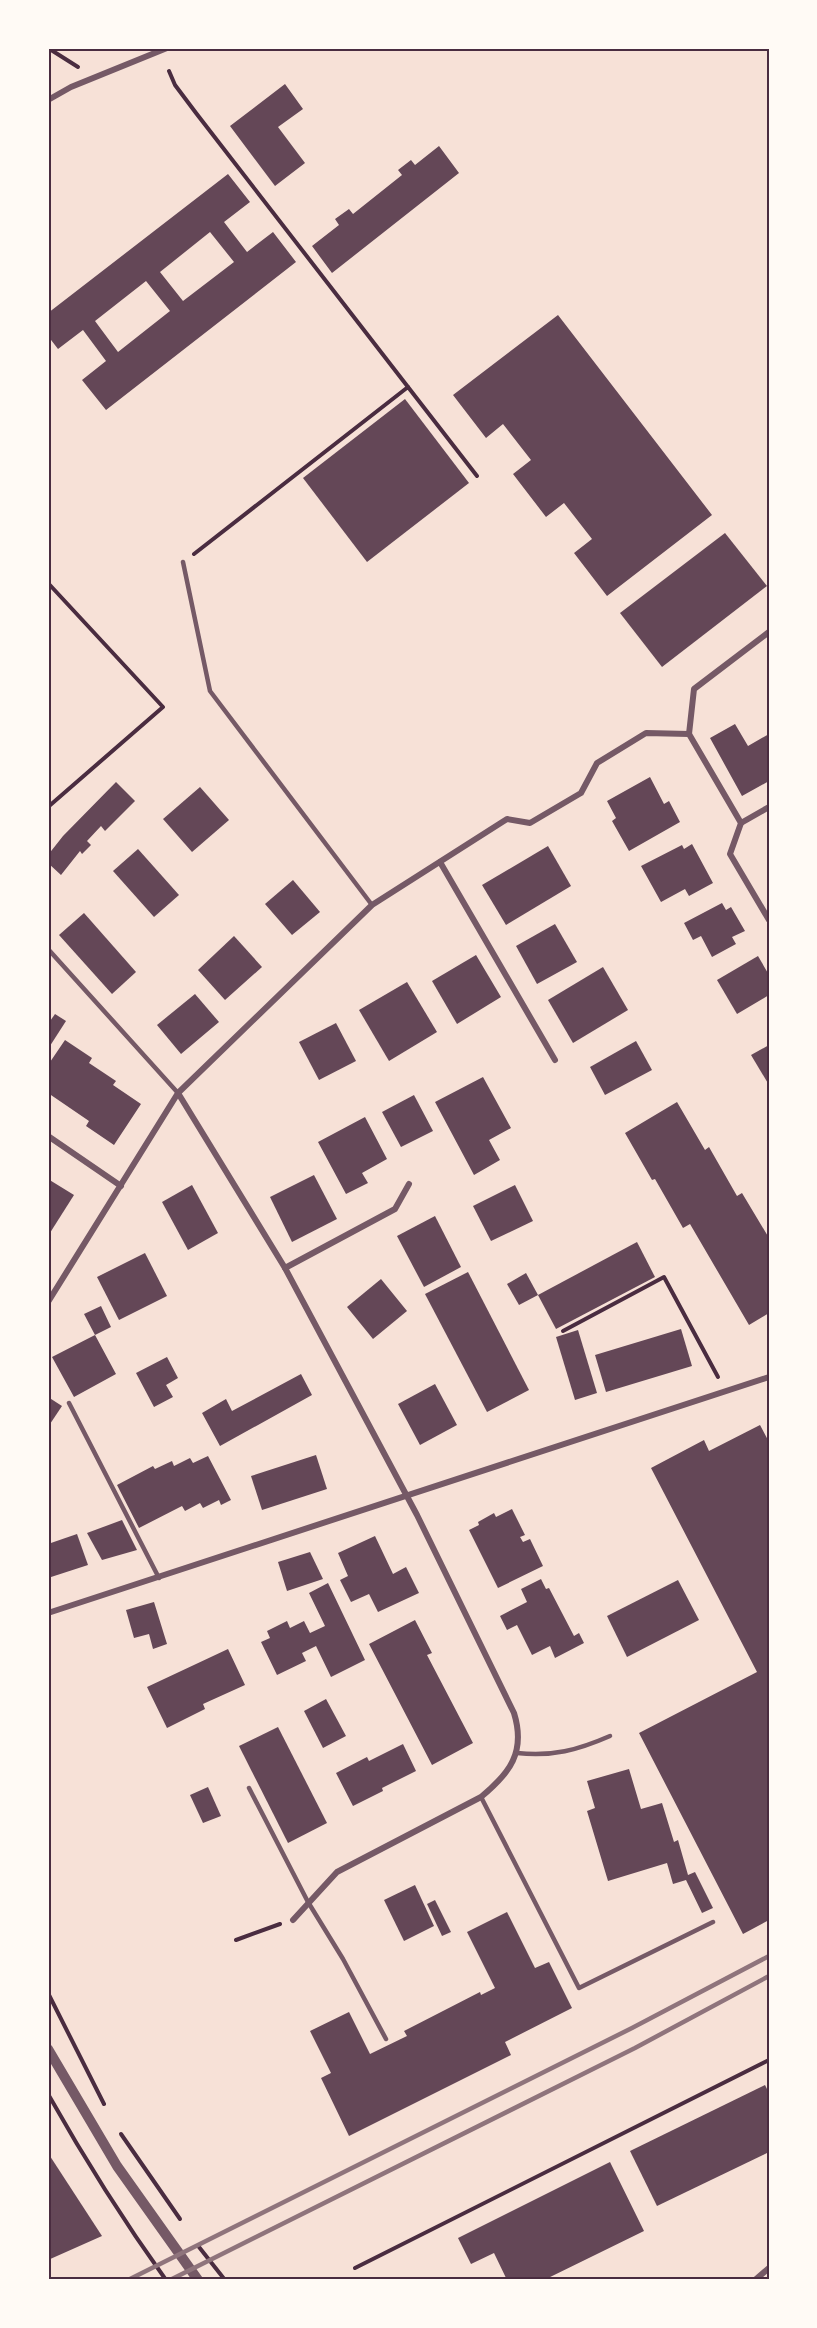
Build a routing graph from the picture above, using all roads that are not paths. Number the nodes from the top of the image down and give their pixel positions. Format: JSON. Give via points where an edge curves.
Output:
{"nodes":[{"id":1,"x":167,"y":48,"type":"edge"},
{"id":2,"x":48,"y":100,"type":"edge"},
{"id":3,"x":183,"y":562,"type":"road end"},
{"id":4,"x":769,"y":632,"type":"edge"},
{"id":5,"x":688,"y":734,"type":"junction"},
{"id":6,"x":769,"y":807,"type":"edge"},
{"id":7,"x":741,"y":823,"type":"junction"},
{"id":8,"x":440,"y":861,"type":"junction"},
{"id":9,"x":372,"y":905,"type":"junction"},
{"id":10,"x":769,"y":920,"type":"edge"},
{"id":11,"x":48,"y":949,"type":"edge"},
{"id":12,"x":555,"y":1060,"type":"dead end"},
{"id":13,"x":178,"y":1093,"type":"junction"},
{"id":14,"x":48,"y":1136,"type":"edge"},
{"id":15,"x":409,"y":1184,"type":"dead end"},
{"id":16,"x":122,"y":1186,"type":"junction"},
{"id":17,"x":285,"y":1268,"type":"junction"},
{"id":18,"x":48,"y":1302,"type":"edge"},
{"id":19,"x":769,"y":1377,"type":"edge"},
{"id":20,"x":69,"y":1403,"type":"dead end"},
{"id":21,"x":404,"y":1495,"type":"junction"},
{"id":22,"x":159,"y":1578,"type":"junction"},
{"id":23,"x":48,"y":1613,"type":"edge"},
{"id":24,"x":610,"y":1736,"type":"dead end"},
{"id":25,"x":517,"y":1753,"type":"junction"},
{"id":26,"x":249,"y":1788,"type":"dead end"},
{"id":27,"x":481,"y":1797,"type":"junction"},
{"id":28,"x":308,"y":1902,"type":"junction"},
{"id":29,"x":293,"y":1920,"type":"road end"},
{"id":30,"x":713,"y":1922,"type":"dead end"},
{"id":31,"x":386,"y":2039,"type":"dead end"},
{"id":32,"x":48,"y":2049,"type":"edge"},
{"id":33,"x":769,"y":2268,"type":"edge"},
{"id":34,"x":198,"y":2280,"type":"edge"},
{"id":35,"x":755,"y":2280,"type":"edge"}],
"edges":[{"from":1,"to":2,"type":"street"},
{"from":3,"to":9,"type":"lane","via":[[210,691]]},
{"from":4,"to":5,"type":"street","via":[[694,689]]},
{"from":5,"to":7,"type":"street"},
{"from":5,"to":8,"type":"street","via":[[646,733],[597,763],[581,793],[530,823],[507,819]]},
{"from":6,"to":7,"type":"street"},
{"from":7,"to":10,"type":"street","via":[[730,854]]},
{"from":8,"to":9,"type":"street"},
{"from":8,"to":12,"type":"street"},
{"from":9,"to":13,"type":"street"},
{"from":11,"to":13,"type":"lane"},
{"from":13,"to":16,"type":"street"},
{"from":13,"to":17,"type":"street"},
{"from":14,"to":16,"type":"street"},
{"from":15,"to":17,"type":"street","via":[[395,1209]]},
{"from":16,"to":18,"type":"street"},
{"from":17,"to":21,"type":"street"},
{"from":19,"to":21,"type":"street"},
{"from":20,"to":22,"type":"lane"},
{"from":21,"to":22,"type":"street"},
{"from":21,"to":25,"type":"street","via":[[514,1713],[519,1728]]},
{"from":22,"to":23,"type":"street"},
{"from":24,"to":25,"type":"lane","via":[[566,1752],[540,1756]]},
{"from":25,"to":27,"type":"street","via":[[501,1780]]},
{"from":26,"to":28,"type":"lane"},
{"from":27,"to":28,"type":"street","via":[[337,1872]]},
{"from":27,"to":30,"type":"lane","via":[[579,1988]]},
{"from":28,"to":29,"type":"street"},
{"from":28,"to":31,"type":"lane"},
{"from":32,"to":34,"type":"street","via":[[117,2166]]},
{"from":33,"to":35,"type":"street"}]}
